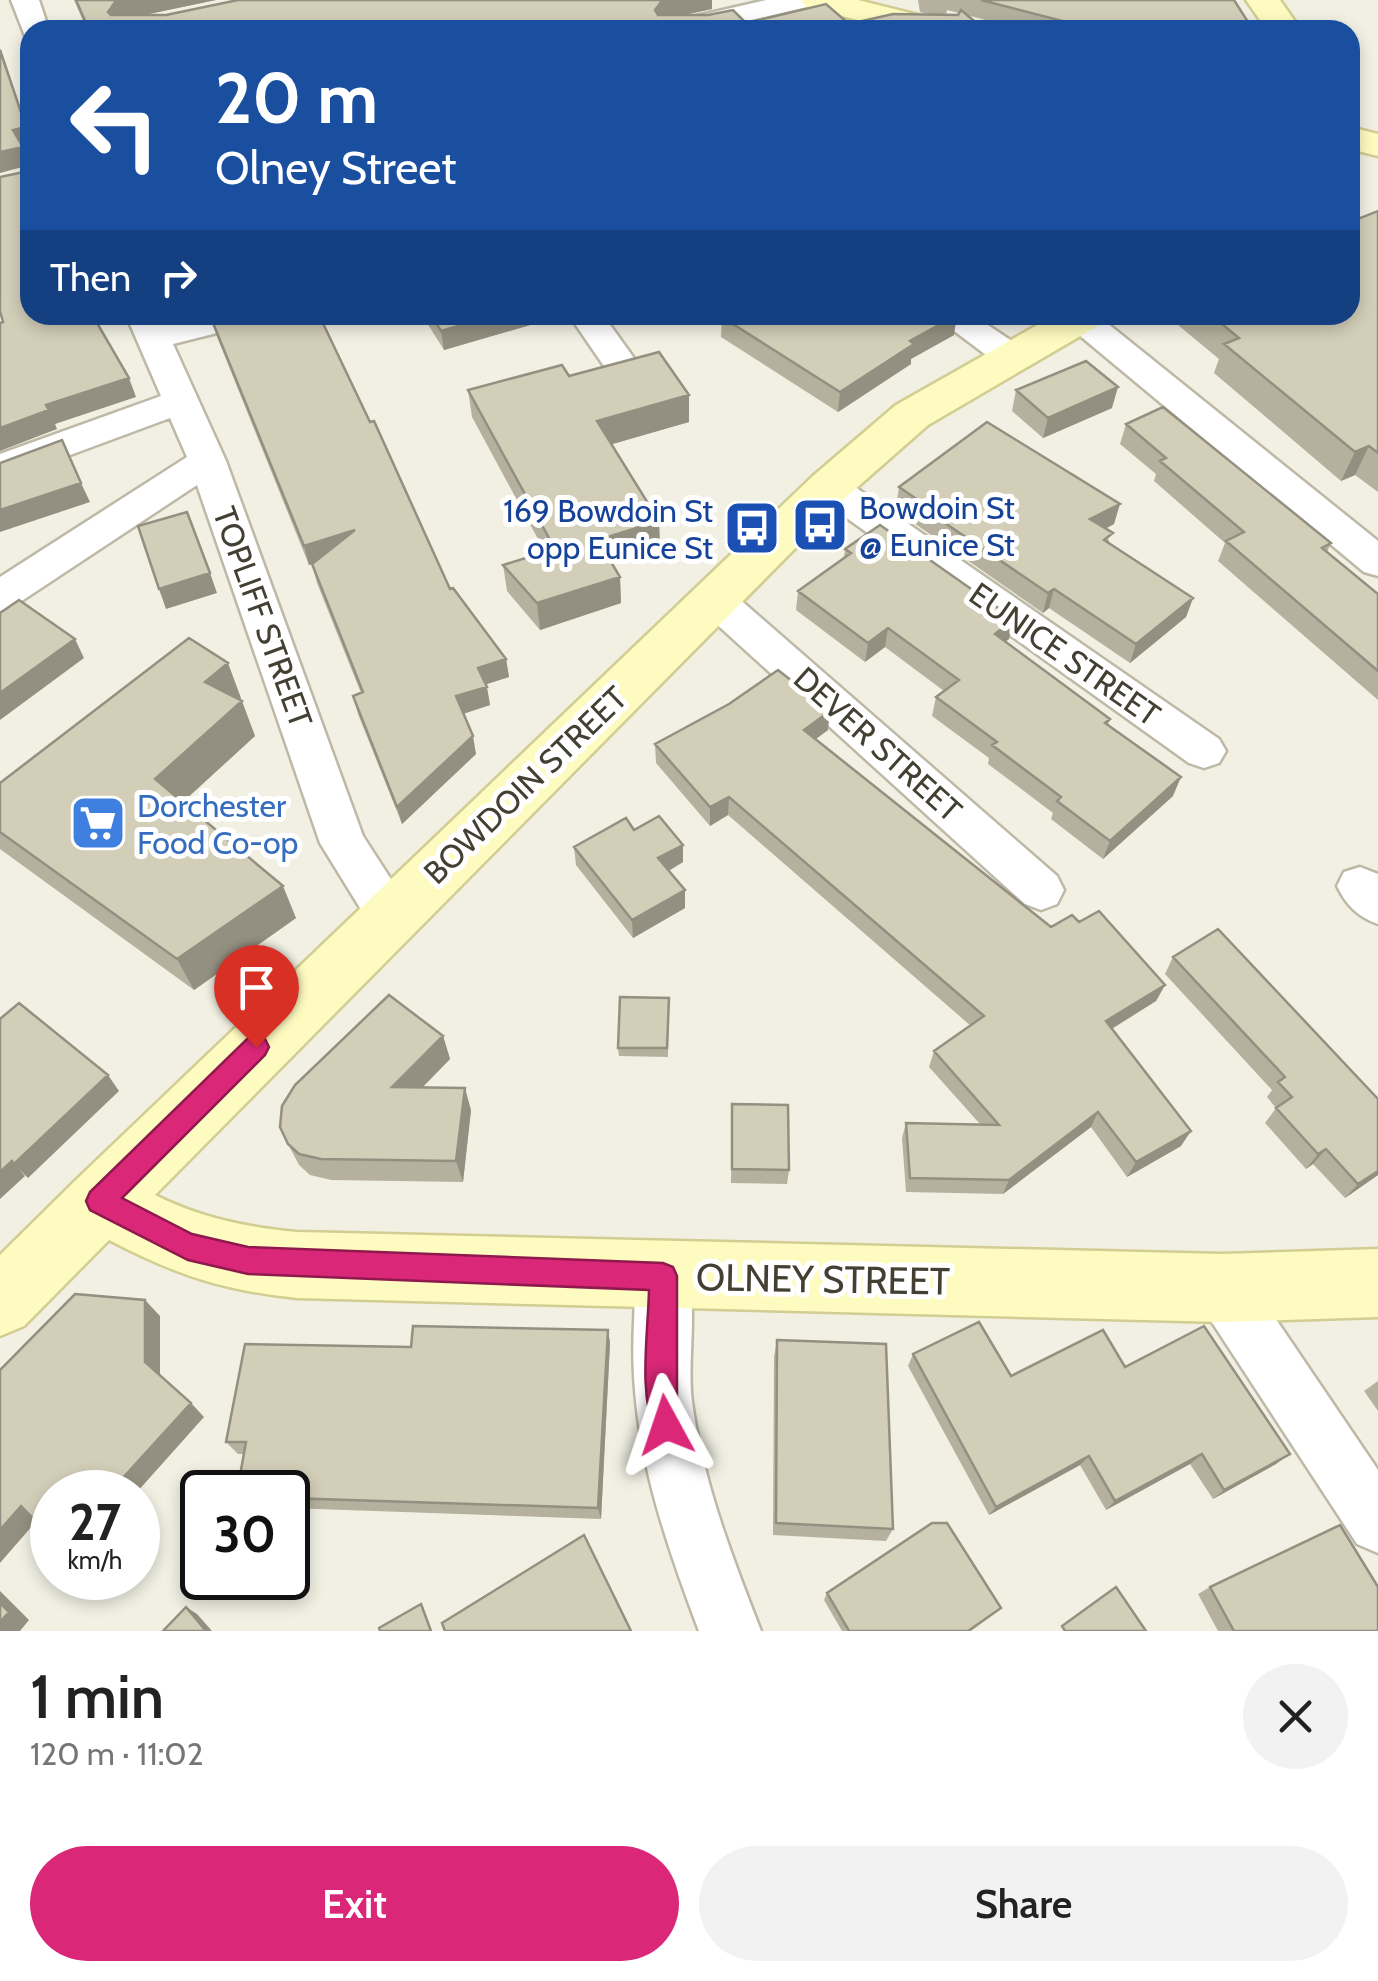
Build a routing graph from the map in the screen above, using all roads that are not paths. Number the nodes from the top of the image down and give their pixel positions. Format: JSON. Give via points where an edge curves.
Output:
{"nodes":[{"id":1,"x":802,"y":0,"type":"edge"},
{"id":2,"x":818,"y":0,"type":"edge"},
{"id":3,"x":715,"y":20,"type":"edge"},
{"id":4,"x":898,"y":20,"type":"edge"},
{"id":5,"x":593,"y":325,"type":"edge"},
{"id":6,"x":965,"y":325,"type":"edge"},
{"id":7,"x":1067,"y":325,"type":"edge"},
{"id":8,"x":1094,"y":325,"type":"edge"},
{"id":9,"x":147,"y":327,"type":"edge"},
{"id":10,"x":1010,"y":356,"type":"junction"},
{"id":11,"x":618,"y":360,"type":"edge"},
{"id":12,"x":179,"y":402,"type":"junction"},
{"id":13,"x":207,"y":462,"type":"junction"},
{"id":14,"x":0,"y":468,"type":"edge"},
{"id":15,"x":829,"y":487,"type":"junction"},
{"id":16,"x":1378,"y":562,"type":"edge"},
{"id":17,"x":0,"y":596,"type":"edge"},
{"id":18,"x":714,"y":600,"type":"junction"},
{"id":19,"x":1204,"y":751,"type":"dead end"},
{"id":20,"x":1040,"y":890,"type":"dead end"},
{"id":21,"x":390,"y":915,"type":"junction"},
{"id":22,"x":100,"y":1201,"type":"junction"},
{"id":23,"x":663,"y":1276,"type":"junction"},
{"id":24,"x":1378,"y":1283,"type":"edge"},
{"id":25,"x":1222,"y":1288,"type":"junction"},
{"id":26,"x":0,"y":1302,"type":"edge"},
{"id":27,"x":1378,"y":1523,"type":"edge"},
{"id":28,"x":730,"y":1631,"type":"edge"}],
"edges":[{"from":1,"to":3,"type":"street"},
{"from":2,"to":4,"type":"main road"},
{"from":5,"to":11,"type":"street"},
{"from":6,"to":10,"type":"street"},
{"from":7,"to":10,"type":"main road","name":"BOWDOIN STREET"},
{"from":8,"to":16,"type":"street"},
{"from":9,"to":12,"type":"street","name":"TOPLIFF STREET"},
{"from":10,"to":15,"type":"main road","name":"BOWDOIN STREET","via":[[912,415]]},
{"from":12,"to":13,"type":"street","name":"TOPLIFF STREET"},
{"from":12,"to":14,"type":"street"},
{"from":13,"to":17,"type":"street"},
{"from":13,"to":21,"type":"street","name":"TOPLIFF STREET","via":[[343,843]]},
{"from":15,"to":18,"type":"main road","name":"BOWDOIN STREET"},
{"from":15,"to":19,"type":"street","name":"EUNICE STREET"},
{"from":18,"to":20,"type":"street","name":"DEVER STREET"},
{"from":18,"to":21,"type":"main road","name":"BOWDOIN STREET"},
{"from":21,"to":22,"type":"main road","name":"BOWDOIN STREET"},
{"from":22,"to":23,"type":"main road","name":"OLNEY STREET","via":[[188,1246],[248,1260]]},
{"from":22,"to":26,"type":"main road","name":"BOWDOIN STREET"},
{"from":23,"to":25,"type":"main road","name":"OLNEY STREET"},
{"from":23,"to":28,"type":"street","via":[[662,1396],[670,1454]]},
{"from":24,"to":25,"type":"main road","name":"OLNEY STREET"},
{"from":25,"to":27,"type":"street"}]}
